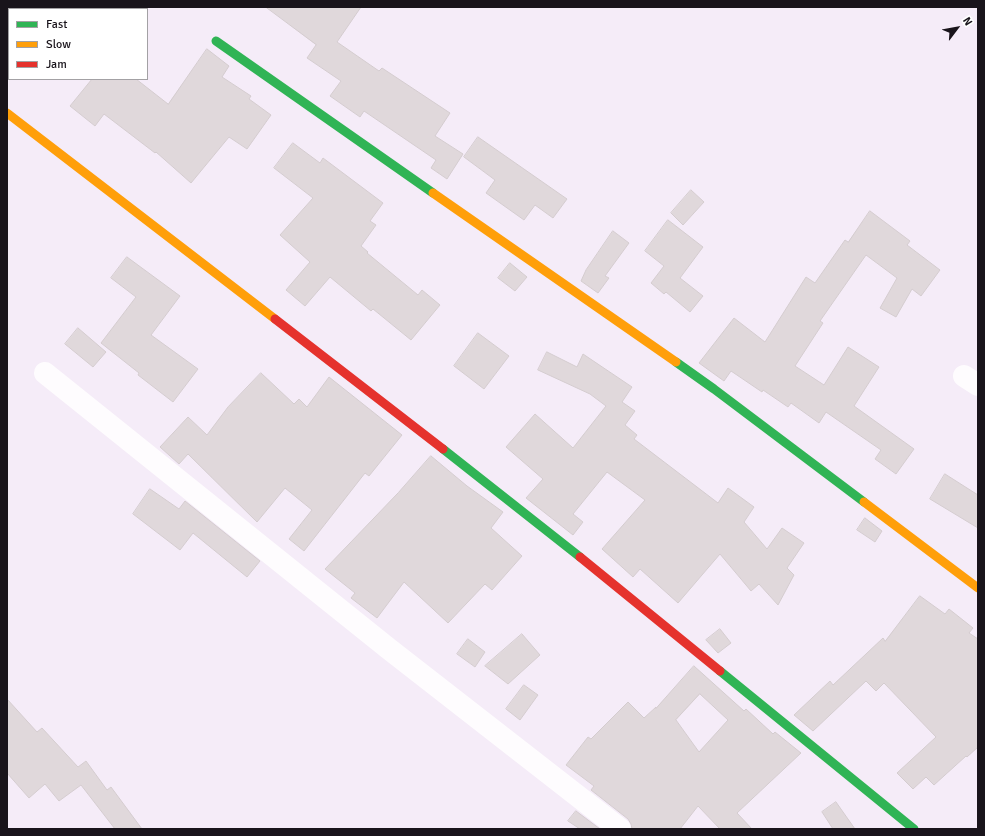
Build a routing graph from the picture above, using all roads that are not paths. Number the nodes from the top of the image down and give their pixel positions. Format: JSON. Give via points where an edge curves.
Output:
{"nodes":[{"id":1,"x":216,"y":41,"type":"dead end"},
{"id":2,"x":7,"y":113,"type":"edge"},
{"id":3,"x":45,"y":374,"type":"dead end"},
{"id":4,"x":978,"y":588,"type":"edge"},
{"id":5,"x":620,"y":829,"type":"edge"},
{"id":6,"x":914,"y":829,"type":"edge"}],
"edges":[{"from":1,"to":4,"type":"street","via":[[714,389]]},
{"from":2,"to":6,"type":"street","via":[[540,524]]},
{"from":3,"to":5,"type":"street"}]}
